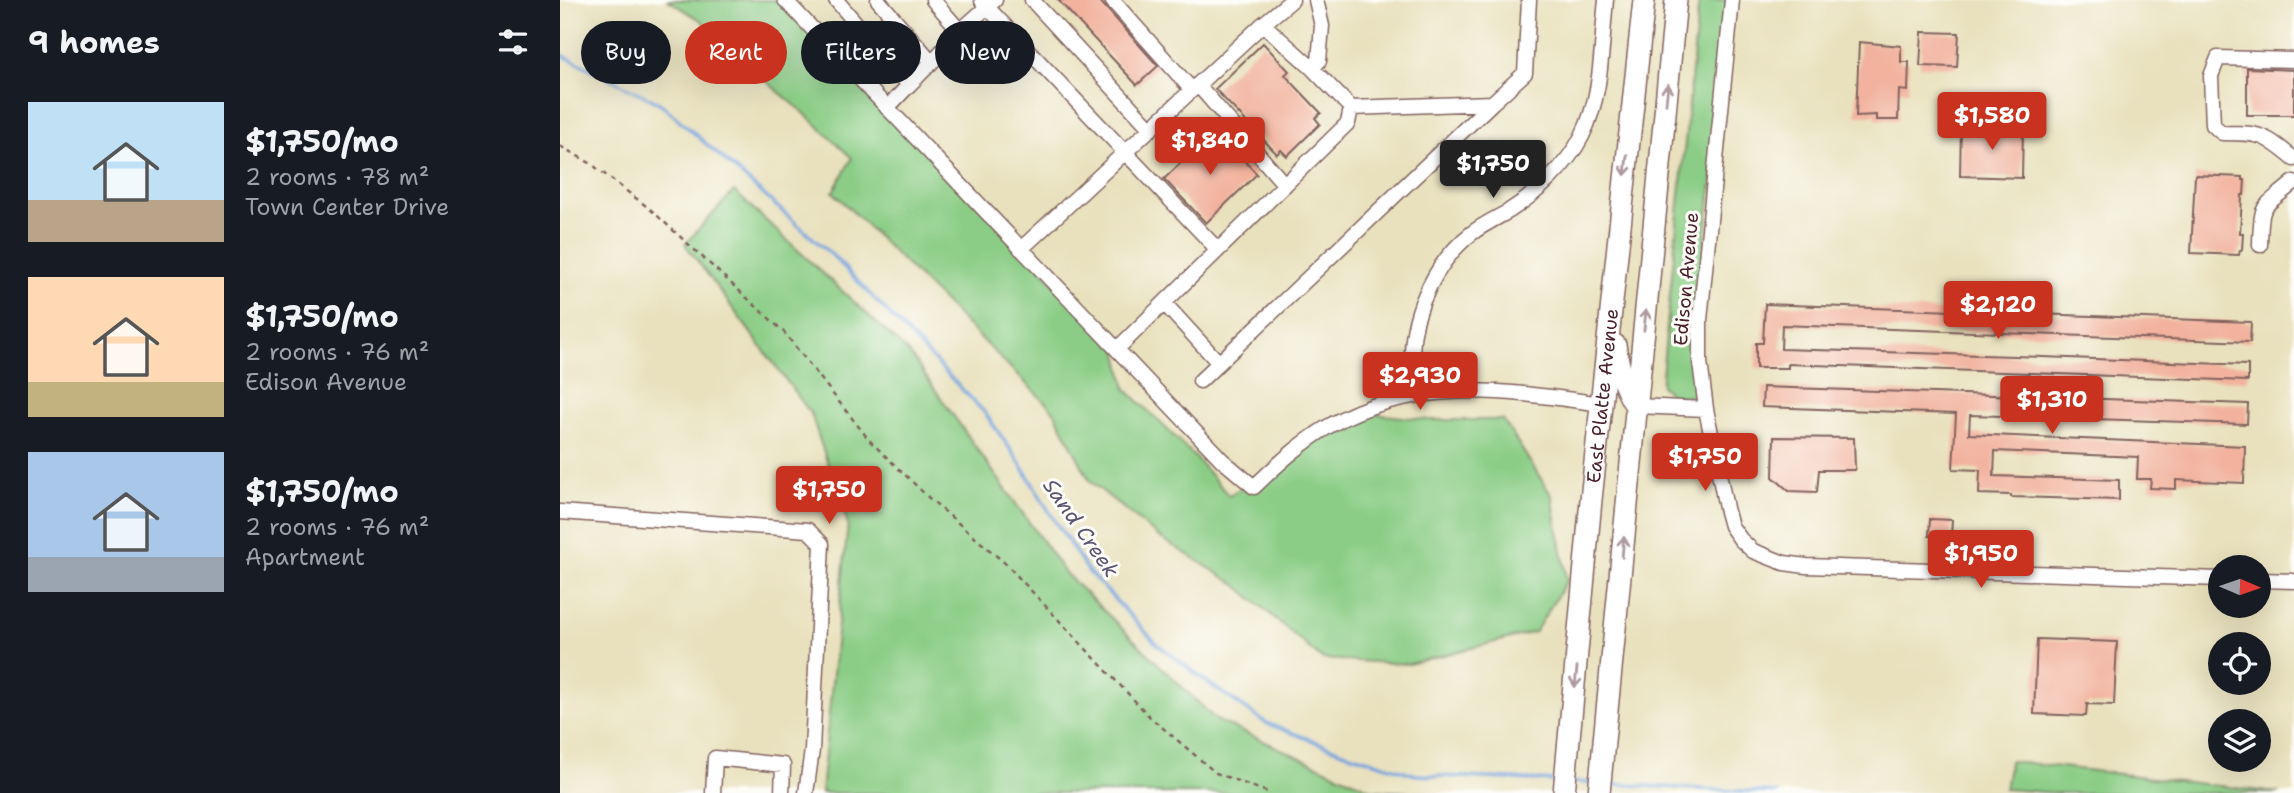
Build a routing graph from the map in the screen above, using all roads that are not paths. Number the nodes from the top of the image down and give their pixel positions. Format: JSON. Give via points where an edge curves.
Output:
{"nodes":[{"id":1,"x":836,"y":0,"type":"edge"},
{"id":2,"x":878,"y":0,"type":"edge"},
{"id":3,"x":933,"y":0,"type":"edge"},
{"id":4,"x":1032,"y":0,"type":"edge"},
{"id":5,"x":1112,"y":0,"type":"edge"},
{"id":6,"x":1292,"y":0,"type":"edge"},
{"id":7,"x":1316,"y":0,"type":"edge"},
{"id":8,"x":1530,"y":0,"type":"edge"},
{"id":9,"x":1606,"y":0,"type":"edge"},
{"id":10,"x":1643,"y":0,"type":"edge"},
{"id":11,"x":1676,"y":0,"type":"edge"},
{"id":12,"x":1732,"y":0,"type":"edge"},
{"id":13,"x":988,"y":2,"type":"edge"},
{"id":14,"x":793,"y":3,"type":"edge"},
{"id":15,"x":951,"y":21,"type":"edge"},
{"id":16,"x":970,"y":21,"type":"edge"},
{"id":17,"x":1263,"y":24,"type":"junction"},
{"id":18,"x":935,"y":59,"type":"edge"},
{"id":19,"x":2294,"y":60,"type":"edge"},
{"id":20,"x":932,"y":62,"type":"junction"},
{"id":21,"x":1312,"y":68,"type":"junction"},
{"id":22,"x":909,"y":85,"type":"junction"},
{"id":23,"x":1195,"y":87,"type":"junction"},
{"id":24,"x":1492,"y":103,"type":"junction"},
{"id":25,"x":887,"y":108,"type":"junction"},
{"id":26,"x":1351,"y":108,"type":"junction"},
{"id":27,"x":1151,"y":129,"type":"junction"},
{"id":28,"x":1126,"y":152,"type":"junction"},
{"id":29,"x":2294,"y":159,"type":"edge"},
{"id":30,"x":2294,"y":182,"type":"edge"},
{"id":31,"x":1285,"y":185,"type":"junction"},
{"id":32,"x":2260,"y":245,"type":"dead end"},
{"id":33,"x":1021,"y":248,"type":"junction"},
{"id":34,"x":1218,"y":250,"type":"junction"},
{"id":35,"x":1612,"y":301,"type":"junction"},
{"id":36,"x":1164,"y":303,"type":"junction"},
{"id":37,"x":1117,"y":349,"type":"junction"},
{"id":38,"x":1219,"y":363,"type":"junction"},
{"id":39,"x":1200,"y":381,"type":"dead end"},
{"id":40,"x":1417,"y":395,"type":"junction"},
{"id":41,"x":1602,"y":404,"type":"junction"},
{"id":42,"x":1636,"y":406,"type":"junction"},
{"id":43,"x":1706,"y":408,"type":"junction"},
{"id":44,"x":560,"y":512,"type":"edge"},
{"id":45,"x":2208,"y":579,"type":"edge"},
{"id":46,"x":2272,"y":580,"type":"edge"},
{"id":47,"x":2294,"y":581,"type":"edge"},
{"id":48,"x":713,"y":793,"type":"edge"},
{"id":49,"x":782,"y":793,"type":"edge"},
{"id":50,"x":806,"y":793,"type":"edge"},
{"id":51,"x":1564,"y":793,"type":"edge"},
{"id":52,"x":1599,"y":793,"type":"edge"}],
"edges":[{"from":1,"to":22,"type":"street"},
{"from":2,"to":20,"type":"street"},
{"from":3,"to":15,"type":"street"},
{"from":4,"to":27,"type":"street"},
{"from":5,"to":23,"type":"street"},
{"from":6,"to":17,"type":"street"},
{"from":7,"to":21,"type":"street","via":[[1322,26],[1319,61]]},
{"from":8,"to":24,"type":"street","via":[[1525,73]]},
{"from":9,"to":40,"type":"street","via":[[1595,97],[1582,137],[1552,175],[1471,234],[1438,270],[1420,309],[1411,354]]},
{"from":10,"to":35,"type":"highway","name":"East Platte Avenue","one_way":true},
{"from":42,"to":11,"type":"highway","name":"East Platte Avenue","one_way":true},
{"from":12,"to":43,"type":"street","name":"Edison Avenue","via":[[1700,320]]},
{"from":13,"to":16,"type":"street"},
{"from":13,"to":28,"type":"street"},
{"from":14,"to":25,"type":"street"},
{"from":17,"to":21,"type":"street"},
{"from":17,"to":23,"type":"street"},
{"from":18,"to":20,"type":"street"},
{"from":19,"to":29,"type":"street","via":[[2218,58],[2211,76],[2213,125],[2222,133],[2270,139]]},
{"from":20,"to":22,"type":"street"},
{"from":21,"to":26,"type":"street"},
{"from":22,"to":25,"type":"street"},
{"from":23,"to":27,"type":"street"},
{"from":23,"to":31,"type":"street"},
{"from":24,"to":26,"type":"street"},
{"from":24,"to":38,"type":"street"},
{"from":25,"to":33,"type":"street"},
{"from":26,"to":31,"type":"street","via":[[1349,123]]},
{"from":27,"to":28,"type":"street"},
{"from":28,"to":33,"type":"street"},
{"from":28,"to":34,"type":"street"},
{"from":30,"to":32,"type":"street","via":[[2266,203],[2260,215]]},
{"from":31,"to":34,"type":"street"},
{"from":33,"to":37,"type":"street"},
{"from":34,"to":36,"type":"street"},
{"from":35,"to":41,"type":"highway","name":"East Platte Avenue"},
{"from":35,"to":42,"type":"highway","via":[[1619,373]]},
{"from":36,"to":37,"type":"street"},
{"from":36,"to":38,"type":"street"},
{"from":37,"to":40,"type":"street","via":[[1222,460],[1254,487],[1329,426],[1371,407]]},
{"from":38,"to":39,"type":"street"},
{"from":40,"to":41,"type":"street","via":[[1490,391]]},
{"from":41,"to":51,"type":"highway","name":"East Platte Avenue","one_way":true},
{"from":42,"to":43,"type":"street"},
{"from":52,"to":42,"type":"highway","name":"East Platte Avenue","one_way":true},
{"from":43,"to":45,"type":"street","name":"Edison Avenue","via":[[1731,526],[1753,551],[1784,563]]},
{"from":44,"to":50,"type":"street","via":[[808,530],[822,544]]},
{"from":46,"to":47,"type":"street"},
{"from":48,"to":49,"type":"street","via":[[715,758],[783,765]]}]}
